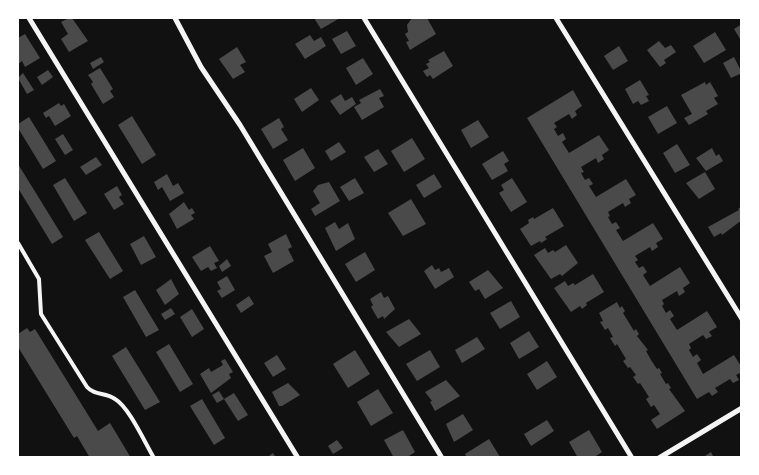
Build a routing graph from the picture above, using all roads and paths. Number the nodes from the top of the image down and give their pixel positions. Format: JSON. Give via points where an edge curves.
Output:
{"nodes":[{"id":1,"x":29,"y":18,"type":"edge"},
{"id":2,"x":175,"y":18,"type":"edge"},
{"id":3,"x":364,"y":18,"type":"edge"},
{"id":4,"x":556,"y":18,"type":"edge"},
{"id":5,"x":18,"y":243,"type":"edge"},
{"id":6,"x":742,"y":319,"type":"edge"},
{"id":7,"x":742,"y":408,"type":"edge"},
{"id":8,"x":154,"y":458,"type":"edge"},
{"id":9,"x":298,"y":458,"type":"edge"},
{"id":10,"x":442,"y":458,"type":"edge"},
{"id":11,"x":632,"y":458,"type":"edge"},
{"id":12,"x":659,"y":458,"type":"edge"}],
"edges":[{"from":1,"to":9,"type":"street"},
{"from":2,"to":10,"type":"street","via":[[201,67],[240,124]]},
{"from":3,"to":11,"type":"street"},
{"from":4,"to":6,"type":"street"},
{"from":5,"to":8,"type":"lane","via":[[39,279],[41,314],[86,387],[118,402]]},
{"from":7,"to":12,"type":"street"}]}
